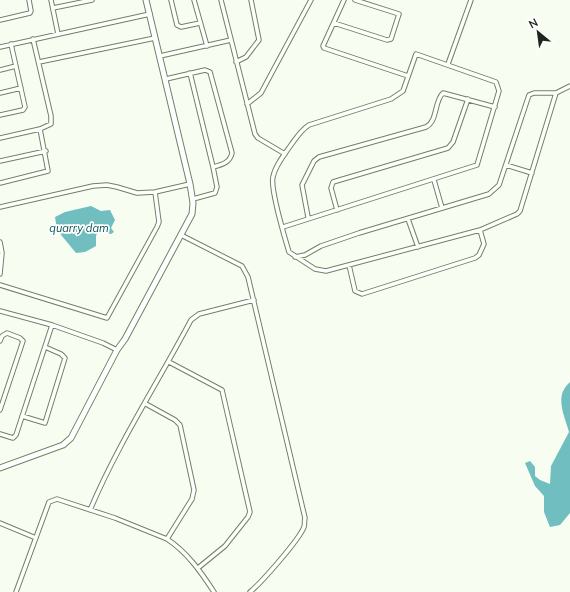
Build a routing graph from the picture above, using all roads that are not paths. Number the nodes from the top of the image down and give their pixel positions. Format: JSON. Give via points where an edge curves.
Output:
{"nodes":[{"id":1,"x":29,"y":0,"type":"edge"},
{"id":2,"x":51,"y":0,"type":"edge"},
{"id":3,"x":92,"y":0,"type":"edge"},
{"id":4,"x":146,"y":0,"type":"edge"},
{"id":5,"x":172,"y":0,"type":"edge"},
{"id":6,"x":194,"y":0,"type":"edge"},
{"id":7,"x":221,"y":0,"type":"edge"},
{"id":8,"x":251,"y":0,"type":"edge"},
{"id":9,"x":311,"y":0,"type":"edge"},
{"id":10,"x":344,"y":0,"type":"edge"},
{"id":11,"x":355,"y":0,"type":"edge"},
{"id":12,"x":471,"y":0,"type":"edge"},
{"id":13,"x":53,"y":8,"type":"junction"},
{"id":14,"x":150,"y":14,"type":"junction"},
{"id":15,"x":0,"y":20,"type":"edge"},
{"id":16,"x":200,"y":23,"type":"junction"},
{"id":17,"x":334,"y":23,"type":"junction"},
{"id":18,"x":58,"y":34,"type":"junction"},
{"id":19,"x":155,"y":38,"type":"junction"},
{"id":20,"x":34,"y":39,"type":"junction"},
{"id":21,"x":231,"y":40,"type":"junction"},
{"id":22,"x":11,"y":44,"type":"junction"},
{"id":23,"x":206,"y":46,"type":"junction"},
{"id":24,"x":0,"y":47,"type":"edge"},
{"id":25,"x":160,"y":56,"type":"junction"},
{"id":26,"x":39,"y":62,"type":"junction"},
{"id":27,"x":236,"y":62,"type":"junction"},
{"id":28,"x":448,"y":64,"type":"junction"},
{"id":29,"x":16,"y":66,"type":"junction"},
{"id":30,"x":0,"y":70,"type":"edge"},
{"id":31,"x":190,"y":73,"type":"junction"},
{"id":32,"x":408,"y":76,"type":"junction"},
{"id":33,"x":166,"y":79,"type":"junction"},
{"id":34,"x":570,"y":86,"type":"edge"},
{"id":35,"x":21,"y":88,"type":"junction"},
{"id":36,"x":556,"y":92,"type":"junction"},
{"id":37,"x":0,"y":93,"type":"edge"},
{"id":38,"x":468,"y":99,"type":"junction"},
{"id":39,"x":247,"y":104,"type":"junction"},
{"id":40,"x":495,"y":107,"type":"junction"},
{"id":41,"x":0,"y":115,"type":"edge"},
{"id":42,"x":40,"y":129,"type":"junction"},
{"id":43,"x":0,"y":138,"type":"edge"},
{"id":44,"x":46,"y":151,"type":"junction"},
{"id":45,"x":285,"y":154,"type":"junction"},
{"id":46,"x":0,"y":162,"type":"edge"},
{"id":47,"x":506,"y":165,"type":"junction"},
{"id":48,"x":213,"y":167,"type":"junction"},
{"id":49,"x":532,"y":173,"type":"junction"},
{"id":50,"x":434,"y":180,"type":"junction"},
{"id":51,"x":0,"y":183,"type":"edge"},
{"id":52,"x":190,"y":184,"type":"junction"},
{"id":53,"x":155,"y":192,"type":"junction"},
{"id":54,"x":193,"y":199,"type":"junction"},
{"id":55,"x":0,"y":207,"type":"edge"},
{"id":56,"x":442,"y":208,"type":"junction"},
{"id":57,"x":337,"y":210,"type":"junction"},
{"id":58,"x":308,"y":217,"type":"junction"},
{"id":59,"x":408,"y":219,"type":"junction"},
{"id":60,"x":283,"y":227,"type":"junction"},
{"id":61,"x":480,"y":230,"type":"junction"},
{"id":62,"x":181,"y":236,"type":"junction"},
{"id":63,"x":0,"y":242,"type":"edge"},
{"id":64,"x":418,"y":247,"type":"junction"},
{"id":65,"x":295,"y":257,"type":"junction"},
{"id":66,"x":349,"y":266,"type":"junction"},
{"id":67,"x":0,"y":274,"type":"edge"},
{"id":68,"x":0,"y":285,"type":"edge"},
{"id":69,"x":254,"y":300,"type":"junction"},
{"id":70,"x":0,"y":311,"type":"edge"},
{"id":71,"x":52,"y":325,"type":"junction"},
{"id":72,"x":0,"y":341,"type":"edge"},
{"id":73,"x":45,"y":347,"type":"junction"},
{"id":74,"x":116,"y":350,"type":"junction"},
{"id":75,"x":169,"y":362,"type":"junction"},
{"id":76,"x":146,"y":404,"type":"junction"},
{"id":77,"x":0,"y":410,"type":"edge"},
{"id":78,"x":22,"y":416,"type":"junction"},
{"id":79,"x":0,"y":434,"type":"edge"},
{"id":80,"x":0,"y":468,"type":"edge"},
{"id":81,"x":90,"y":510,"type":"junction"},
{"id":82,"x":0,"y":524,"type":"edge"},
{"id":83,"x":36,"y":538,"type":"junction"},
{"id":84,"x":167,"y":539,"type":"junction"},
{"id":85,"x":198,"y":568,"type":"junction"},
{"id":86,"x":16,"y":592,"type":"edge"},
{"id":87,"x":214,"y":592,"type":"edge"},
{"id":88,"x":250,"y":592,"type":"edge"}],
"edges":[{"from":1,"to":15,"type":"street","via":[[30,13]]},
{"from":2,"to":13,"type":"street"},
{"from":3,"to":13,"type":"street"},
{"from":4,"to":14,"type":"street"},
{"from":5,"to":16,"type":"street","via":[[177,26]]},
{"from":6,"to":16,"type":"street"},
{"from":7,"to":21,"type":"street"},
{"from":8,"to":27,"type":"street","via":[[259,40],[246,57]]},
{"from":9,"to":39,"type":"street","via":[[261,93]]},
{"from":10,"to":17,"type":"street"},
{"from":11,"to":17,"type":"street","via":[[399,14],[391,39],[387,40]]},
{"from":12,"to":28,"type":"street"},
{"from":13,"to":18,"type":"street"},
{"from":14,"to":18,"type":"street"},
{"from":14,"to":19,"type":"street"},
{"from":16,"to":23,"type":"street"},
{"from":17,"to":32,"type":"street","via":[[324,48]]},
{"from":18,"to":20,"type":"street"},
{"from":19,"to":25,"type":"street"},
{"from":19,"to":26,"type":"street"},
{"from":20,"to":22,"type":"street"},
{"from":20,"to":26,"type":"street"},
{"from":21,"to":23,"type":"street"},
{"from":21,"to":27,"type":"street"},
{"from":22,"to":24,"type":"street"},
{"from":22,"to":29,"type":"street"},
{"from":23,"to":25,"type":"street"},
{"from":25,"to":33,"type":"street"},
{"from":26,"to":42,"type":"street","via":[[51,120],[48,126]]},
{"from":27,"to":39,"type":"street"},
{"from":28,"to":32,"type":"street","via":[[416,54]]},
{"from":28,"to":40,"type":"street","via":[[496,82],[499,91]]},
{"from":29,"to":30,"type":"street"},
{"from":29,"to":35,"type":"street"},
{"from":31,"to":33,"type":"street"},
{"from":31,"to":48,"type":"street"},
{"from":31,"to":48,"type":"street","via":[[205,70],[210,72],[232,153],[224,164]]},
{"from":32,"to":45,"type":"street","via":[[403,91],[394,98],[309,125],[302,130]]},
{"from":33,"to":52,"type":"street"},
{"from":34,"to":36,"type":"street"},
{"from":35,"to":37,"type":"street"},
{"from":35,"to":41,"type":"street","via":[[24,109]]},
{"from":36,"to":47,"type":"street","via":[[529,95]]},
{"from":36,"to":49,"type":"street"},
{"from":38,"to":40,"type":"street"},
{"from":38,"to":57,"type":"street","via":[[453,142],[448,148],[333,182],[331,188]]},
{"from":38,"to":58,"type":"street","via":[[443,93],[431,123],[426,127],[315,159],[302,185]]},
{"from":39,"to":45,"type":"street","via":[[256,136]]},
{"from":40,"to":50,"type":"street","via":[[476,165]]},
{"from":42,"to":43,"type":"street"},
{"from":42,"to":44,"type":"street"},
{"from":44,"to":46,"type":"street"},
{"from":44,"to":51,"type":"street","via":[[49,170],[46,173]]},
{"from":45,"to":60,"type":"street","via":[[272,179]]},
{"from":47,"to":49,"type":"street"},
{"from":47,"to":56,"type":"street","via":[[499,185],[493,192]]},
{"from":48,"to":54,"type":"street","via":[[217,187],[215,193]]},
{"from":49,"to":61,"type":"street","via":[[520,211],[509,219]]},
{"from":50,"to":56,"type":"street"},
{"from":50,"to":57,"type":"street"},
{"from":52,"to":53,"type":"street"},
{"from":52,"to":54,"type":"street"},
{"from":53,"to":55,"type":"street","via":[[137,193],[112,186],[93,186]]},
{"from":53,"to":68,"type":"street","via":[[157,227],[107,318]]},
{"from":54,"to":62,"type":"street","via":[[192,214]]},
{"from":56,"to":59,"type":"street"},
{"from":57,"to":58,"type":"street"},
{"from":58,"to":60,"type":"street"},
{"from":59,"to":64,"type":"street"},
{"from":59,"to":65,"type":"street","via":[[321,246],[306,255]]},
{"from":60,"to":65,"type":"street","via":[[290,252]]},
{"from":61,"to":64,"type":"street"},
{"from":61,"to":66,"type":"street","via":[[484,244],[475,258],[362,294],[355,291]]},
{"from":62,"to":69,"type":"street","via":[[242,266]]},
{"from":62,"to":74,"type":"street"},
{"from":63,"to":67,"type":"street"},
{"from":64,"to":66,"type":"street"},
{"from":65,"to":66,"type":"street","via":[[322,270]]},
{"from":69,"to":75,"type":"street","via":[[194,317]]},
{"from":69,"to":88,"type":"street","via":[[305,518],[304,527],[298,537]]},
{"from":70,"to":71,"type":"street"},
{"from":71,"to":73,"type":"street"},
{"from":71,"to":74,"type":"street"},
{"from":72,"to":77,"type":"street","via":[[7,333],[23,341]]},
{"from":73,"to":78,"type":"street"},
{"from":73,"to":78,"type":"street","via":[[62,354],[65,358],[45,423]]},
{"from":74,"to":80,"type":"street","via":[[71,438],[63,445]]},
{"from":75,"to":76,"type":"street"},
{"from":75,"to":85,"type":"street","via":[[222,390],[250,512],[225,546]]},
{"from":76,"to":81,"type":"street"},
{"from":76,"to":84,"type":"street","via":[[175,420],[180,426],[194,490],[192,499]]},
{"from":78,"to":79,"type":"street","via":[[13,438]]},
{"from":81,"to":83,"type":"street","via":[[57,499],[49,502]]},
{"from":81,"to":84,"type":"street"},
{"from":82,"to":83,"type":"street"},
{"from":83,"to":86,"type":"street"},
{"from":84,"to":85,"type":"street"},
{"from":85,"to":87,"type":"street"}]}
